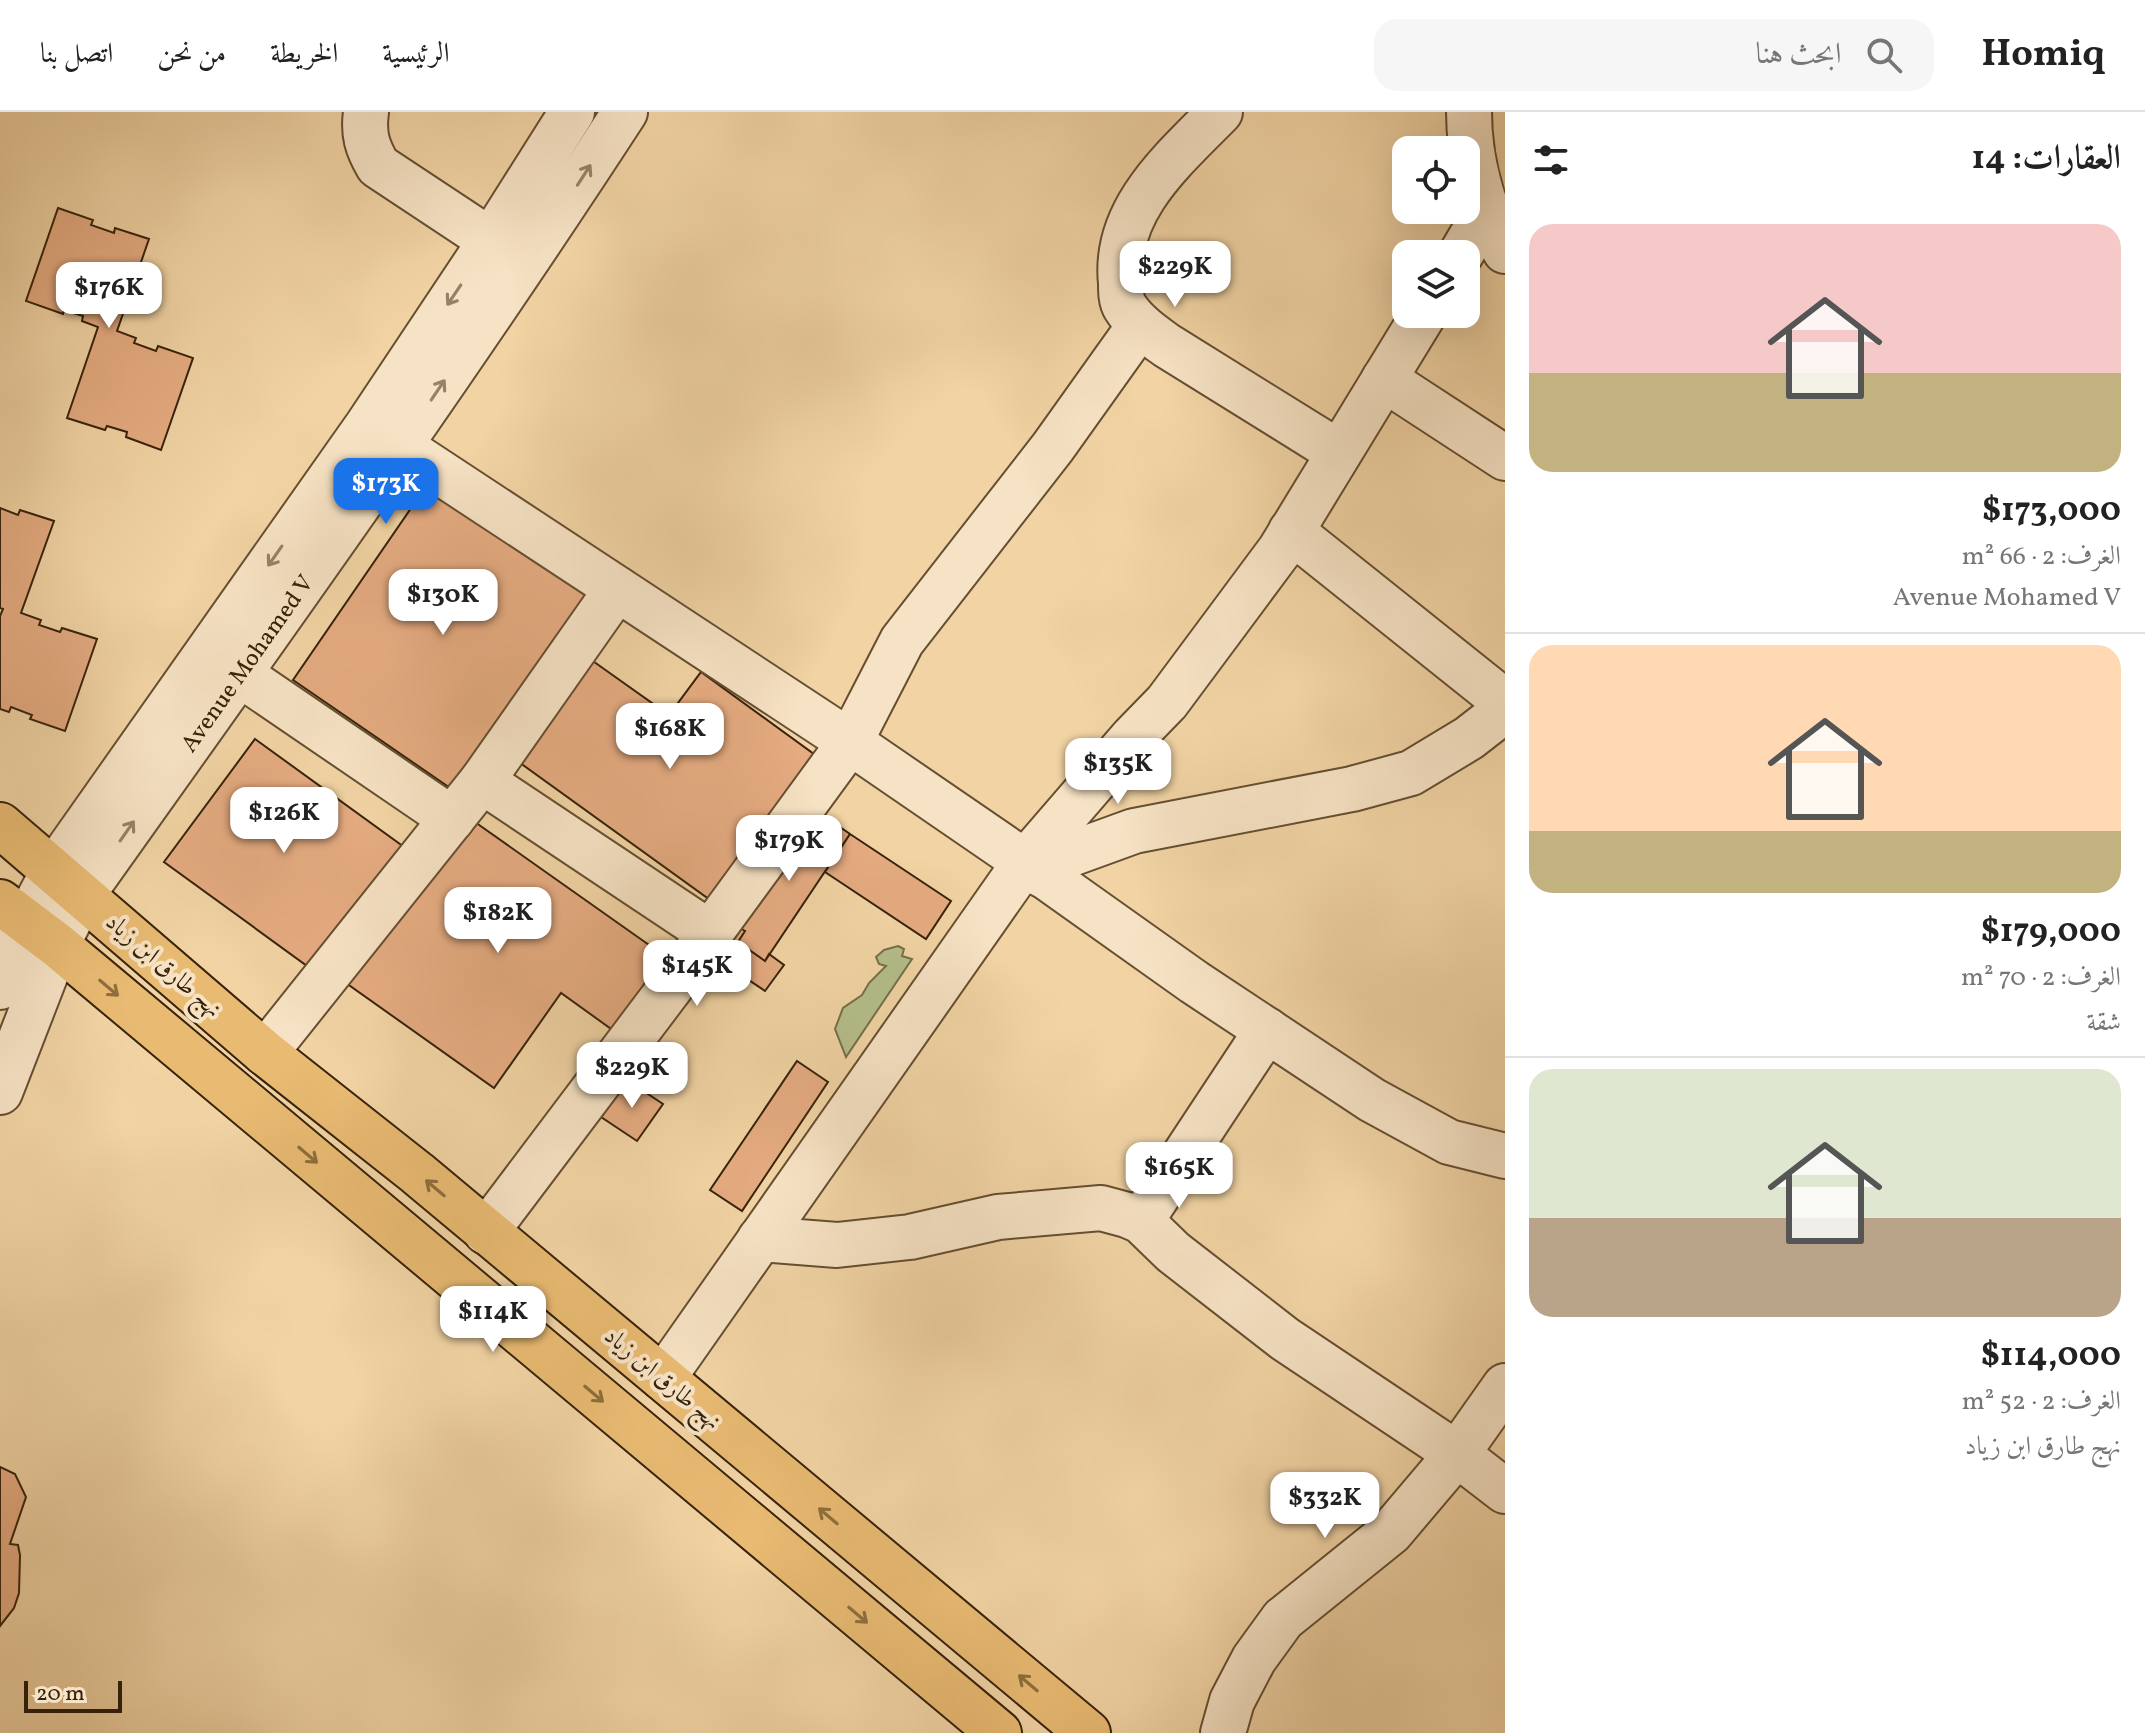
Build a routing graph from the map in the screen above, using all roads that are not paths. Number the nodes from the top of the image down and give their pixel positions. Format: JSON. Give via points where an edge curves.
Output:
{"nodes":[{"id":1,"x":366,"y":112,"type":"edge"},
{"id":2,"x":572,"y":112,"type":"edge"},
{"id":3,"x":625,"y":112,"type":"edge"},
{"id":4,"x":1220,"y":112,"type":"edge"},
{"id":5,"x":1469,"y":112,"type":"edge"},
{"id":6,"x":1487,"y":210,"type":"junction"},
{"id":7,"x":1469,"y":240,"type":"edge"},
{"id":8,"x":1505,"y":251,"type":"edge"},
{"id":9,"x":509,"y":252,"type":"junction"},
{"id":10,"x":1140,"y":325,"type":"junction"},
{"id":11,"x":1415,"y":328,"type":"edge"},
{"id":12,"x":1384,"y":379,"type":"junction"},
{"id":13,"x":400,"y":446,"type":"junction"},
{"id":14,"x":1338,"y":452,"type":"junction"},
{"id":15,"x":1505,"y":458,"type":"edge"},
{"id":16,"x":1291,"y":531,"type":"junction"},
{"id":17,"x":617,"y":589,"type":"junction"},
{"id":18,"x":223,"y":663,"type":"junction"},
{"id":19,"x":1505,"y":702,"type":"edge"},
{"id":20,"x":1505,"y":710,"type":"edge"},
{"id":21,"x":850,"y":742,"type":"junction"},
{"id":22,"x":482,"y":781,"type":"junction"},
{"id":23,"x":452,"y":819,"type":"junction"},
{"id":24,"x":0,"y":825,"type":"edge"},
{"id":25,"x":1034,"y":868,"type":"junction"},
{"id":26,"x":68,"y":882,"type":"junction"},
{"id":27,"x":28,"y":923,"type":"edge"},
{"id":28,"x":710,"y":933,"type":"junction"},
{"id":29,"x":0,"y":987,"type":"edge"},
{"id":30,"x":1267,"y":1030,"type":"junction"},
{"id":31,"x":265,"y":1053,"type":"junction"},
{"id":32,"x":0,"y":1092,"type":"edge"},
{"id":33,"x":1505,"y":1156,"type":"edge"},
{"id":34,"x":1141,"y":1221,"type":"junction"},
{"id":35,"x":486,"y":1232,"type":"junction"},
{"id":36,"x":760,"y":1239,"type":"junction"},
{"id":37,"x":663,"y":1378,"type":"junction"},
{"id":38,"x":1505,"y":1386,"type":"edge"},
{"id":39,"x":1457,"y":1454,"type":"junction"},
{"id":40,"x":1505,"y":1491,"type":"edge"},
{"id":41,"x":999,"y":1733,"type":"edge"},
{"id":42,"x":1088,"y":1733,"type":"edge"},
{"id":43,"x":1223,"y":1733,"type":"edge"}],
"edges":[{"from":1,"to":9,"type":"street","via":[[367,148],[378,166]]},
{"from":2,"to":9,"type":"street","name":"Avenue Mohamed V"},
{"from":9,"to":3,"type":"street","name":"Avenue Mohamed V","one_way":true},
{"from":4,"to":10,"type":"street","via":[[1152,182],[1127,228],[1119,270],[1123,305]]},
{"from":5,"to":6,"type":"street","via":[[1469,143]]},
{"from":6,"to":7,"type":"street"},
{"from":6,"to":8,"type":"street"},
{"from":13,"to":9,"type":"street","name":"Avenue Mohamed V","one_way":true,"via":[[476,332]]},
{"from":9,"to":18,"type":"street","name":"Avenue Mohamed V","one_way":true,"via":[[367,426]]},
{"from":10,"to":14,"type":"street"},
{"from":10,"to":21,"type":"street","via":[[902,641]]},
{"from":11,"to":12,"type":"street"},
{"from":12,"to":14,"type":"street"},
{"from":12,"to":15,"type":"street"},
{"from":13,"to":17,"type":"street"},
{"from":13,"to":18,"type":"street","name":"Avenue Mohamed V"},
{"from":14,"to":16,"type":"street"},
{"from":16,"to":19,"type":"street"},
{"from":16,"to":25,"type":"street","via":[[1167,702],[1133,737]]},
{"from":17,"to":21,"type":"street"},
{"from":17,"to":22,"type":"street"},
{"from":18,"to":23,"type":"street"},
{"from":18,"to":26,"type":"street","name":"Avenue Mohamed V"},
{"from":20,"to":25,"type":"street","via":[[1411,773],[1134,831]]},
{"from":21,"to":25,"type":"street"},
{"from":21,"to":28,"type":"street"},
{"from":22,"to":23,"type":"street"},
{"from":22,"to":28,"type":"street"},
{"from":23,"to":31,"type":"street"},
{"from":24,"to":26,"type":"main road","name":"نهج طارق ابن زياد"},
{"from":25,"to":30,"type":"street"},
{"from":25,"to":36,"type":"street"},
{"from":26,"to":27,"type":"street","name":"Avenue Mohamed V"},
{"from":26,"to":31,"type":"main road","name":"نهج طارق ابن زياد"},
{"from":27,"to":29,"type":"street"},
{"from":27,"to":32,"type":"street"},
{"from":27,"to":41,"type":"main road","one_way":true},
{"from":28,"to":35,"type":"street"},
{"from":30,"to":33,"type":"street","via":[[1372,1100],[1449,1142]]},
{"from":30,"to":34,"type":"street"},
{"from":35,"to":31,"type":"main road","name":"نهج طارق ابن زياد","one_way":true},
{"from":34,"to":36,"type":"street","via":[[1101,1208],[998,1217],[910,1237],[837,1245]]},
{"from":34,"to":39,"type":"street","via":[[1285,1339]]},
{"from":35,"to":37,"type":"main road","name":"نهج طارق ابن زياد"},
{"from":36,"to":37,"type":"street"},
{"from":42,"to":37,"type":"main road","name":"نهج طارق ابن زياد","one_way":true},
{"from":38,"to":39,"type":"street"},
{"from":39,"to":40,"type":"street"},
{"from":39,"to":43,"type":"street","via":[[1391,1532],[1283,1619],[1254,1659],[1232,1701]]}]}
